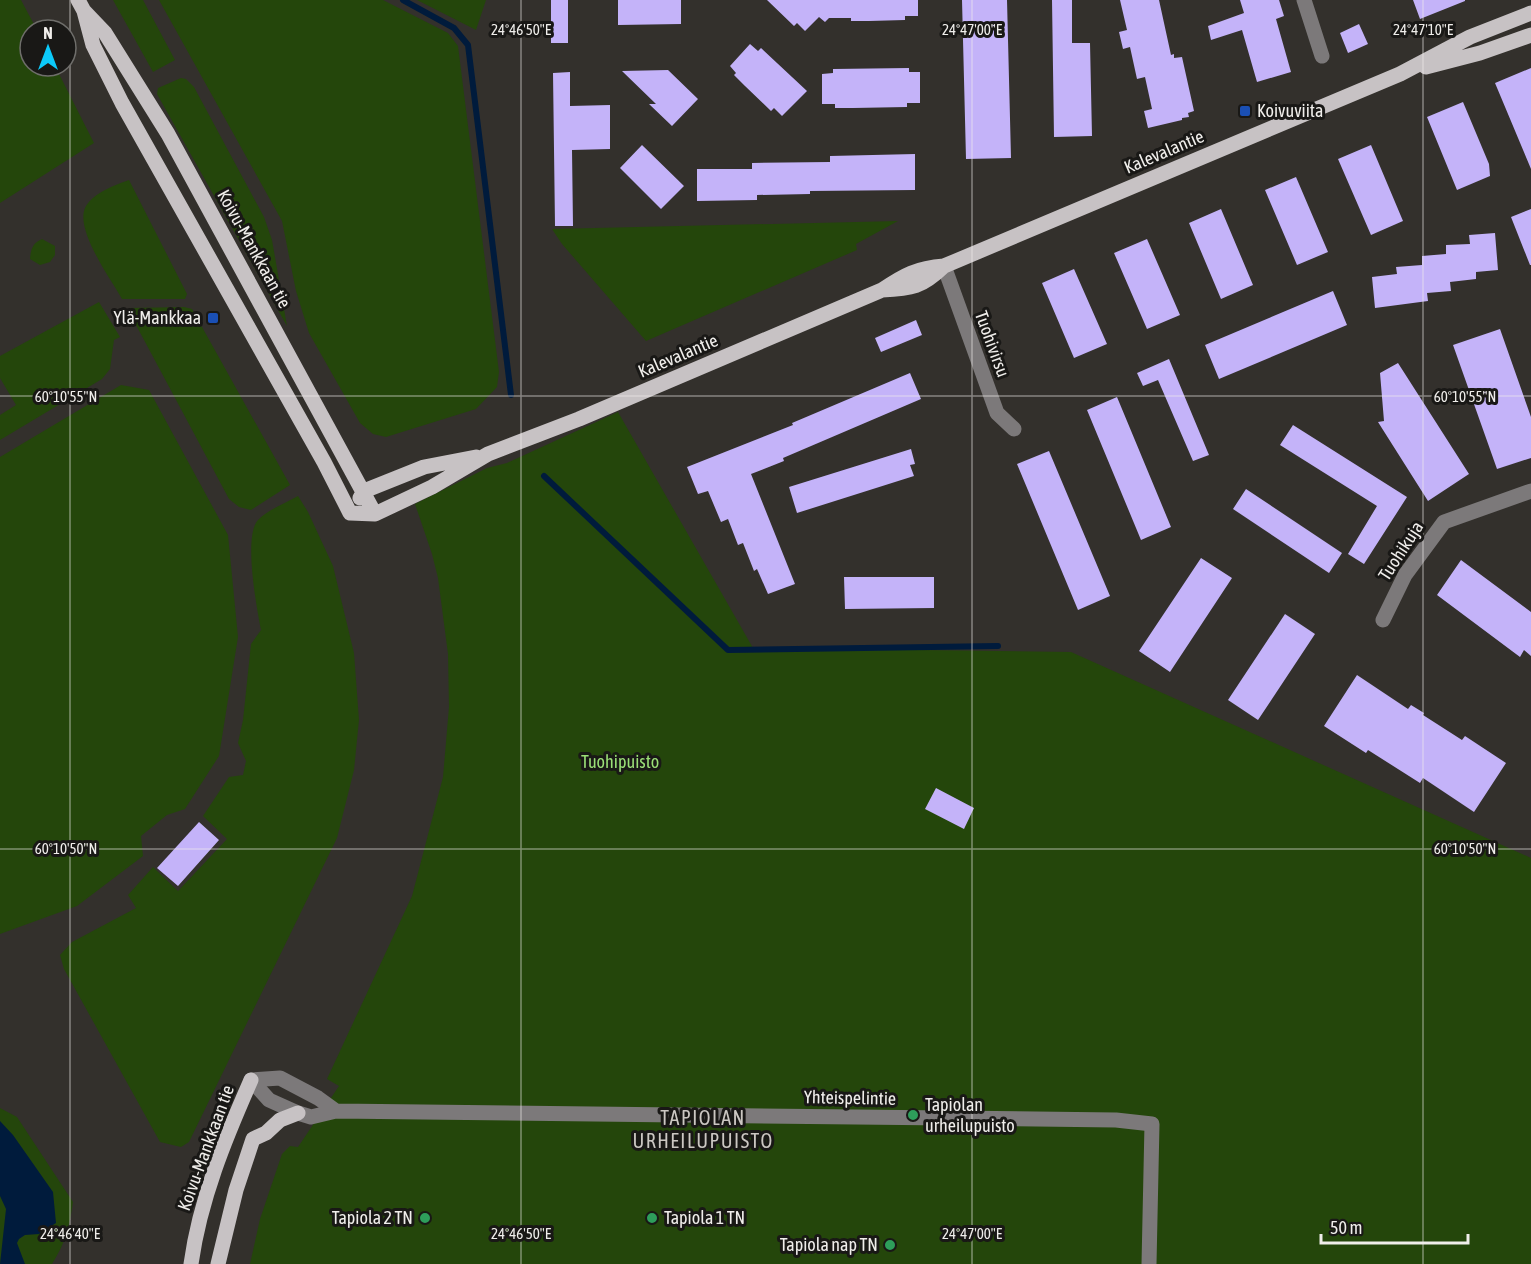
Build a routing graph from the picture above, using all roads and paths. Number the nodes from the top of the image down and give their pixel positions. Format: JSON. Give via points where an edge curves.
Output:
{"nodes":[{"id":1,"x":1304,"y":0,"type":"edge"},
{"id":2,"x":81,"y":6,"type":"edge"},
{"id":3,"x":1531,"y":13,"type":"edge"},
{"id":4,"x":1531,"y":35,"type":"edge"},
{"id":5,"x":1322,"y":56,"type":"dead end"},
{"id":6,"x":1400,"y":74,"type":"junction"},
{"id":7,"x":944,"y":266,"type":"junction"},
{"id":8,"x":1014,"y":429,"type":"dead end"},
{"id":9,"x":488,"y":454,"type":"junction"},
{"id":10,"x":364,"y":491,"type":"junction"},
{"id":11,"x":1531,"y":491,"type":"edge"},
{"id":12,"x":350,"y":513,"type":"junction"},
{"id":13,"x":375,"y":514,"type":"junction"},
{"id":14,"x":1383,"y":620,"type":"dead end"},
{"id":15,"x":252,"y":1080,"type":"junction"},
{"id":16,"x":336,"y":1111,"type":"junction"},
{"id":17,"x":298,"y":1113,"type":"junction"},
{"id":18,"x":191,"y":1264,"type":"edge"},
{"id":19,"x":218,"y":1264,"type":"edge"},
{"id":20,"x":1149,"y":1264,"type":"edge"}],
"edges":[{"from":1,"to":5,"type":"street"},
{"from":2,"to":10,"type":"main road","name":"Koivu-Mankkaan tie","via":[[105,33],[148,99]]},
{"from":2,"to":12,"type":"main road","name":"Koivu-Mankkaan tie","via":[[93,45],[122,103]]},
{"from":3,"to":6,"type":"main road","name":"Kalevalantie","via":[[1470,37]]},
{"from":4,"to":6,"type":"main road","name":"Kalevalantie"},
{"from":6,"to":7,"type":"main road","name":"Kalevalantie"},
{"from":7,"to":8,"type":"street","name":"Tuohivirsu","via":[[997,413]]},
{"from":7,"to":9,"type":"main road","name":"Kalevalantie","via":[[902,276],[882,290]]},
{"from":9,"to":10,"type":"main road","name":"Kalevalantie","via":[[424,467]]},
{"from":9,"to":13,"type":"main road","name":"Kalevalantie","via":[[432,488]]},
{"from":10,"to":12,"type":"main road"},
{"from":10,"to":13,"type":"main road","name":"Koivu-Mankkaan tie"},
{"from":11,"to":14,"type":"street","name":"Tuohikuja","via":[[1444,522],[1405,575]]},
{"from":12,"to":13,"type":"main road","name":"Kalevalantie"},
{"from":15,"to":16,"type":"street","via":[[280,1078]]},
{"from":15,"to":17,"type":"street","name":"Yhteispelintie","via":[[269,1100]]},
{"from":15,"to":18,"type":"main road","name":"Koivu-Mankkaan tie","via":[[205,1196]]},
{"from":16,"to":17,"type":"street","name":"Yhteispelintie","via":[[311,1118]]},
{"from":16,"to":20,"type":"street","name":"Yhteispelintie","via":[[1116,1120],[1152,1124]]},
{"from":17,"to":19,"type":"main road","via":[[253,1139]]}]}
